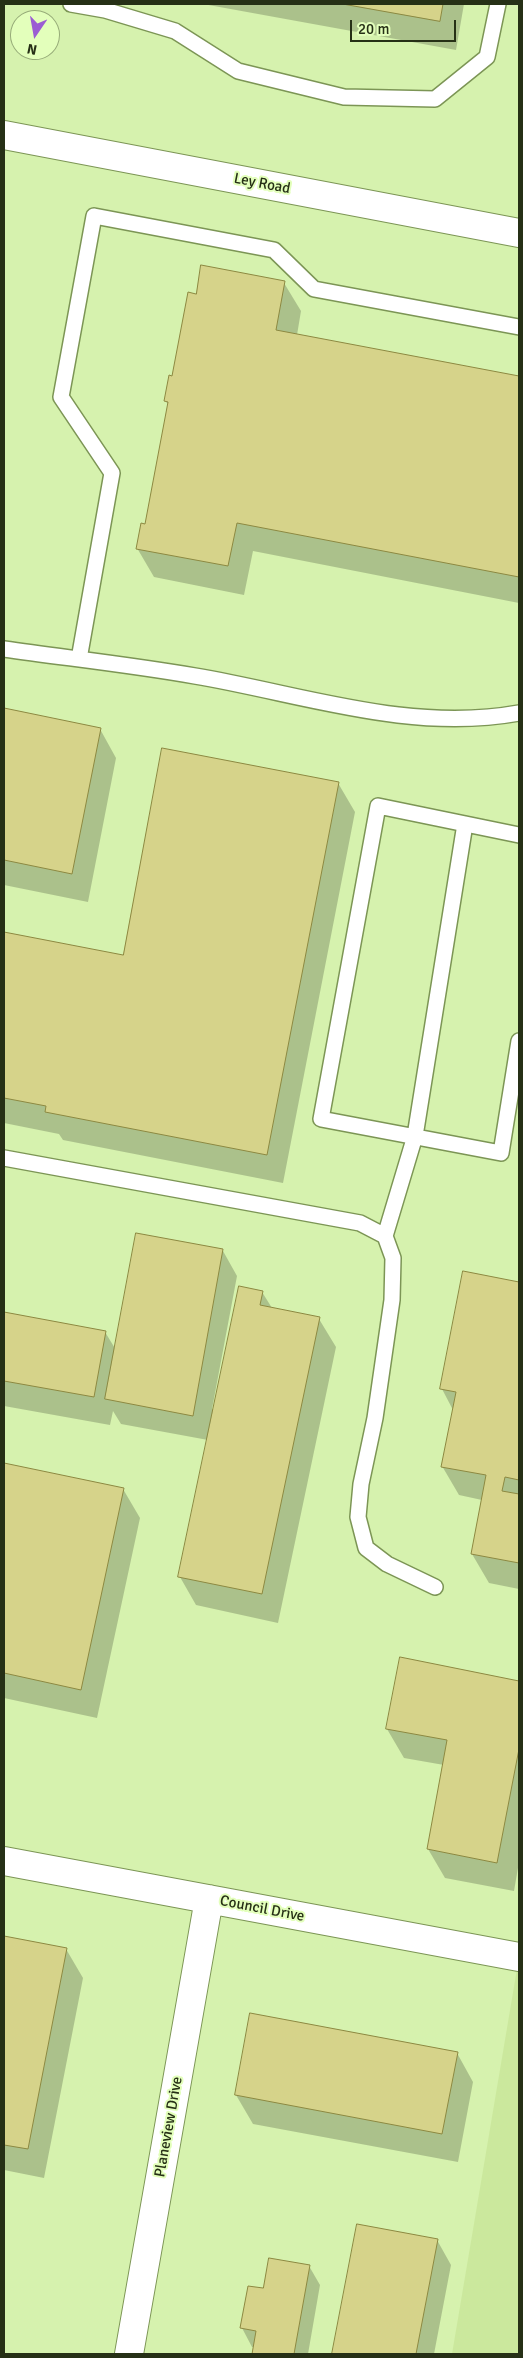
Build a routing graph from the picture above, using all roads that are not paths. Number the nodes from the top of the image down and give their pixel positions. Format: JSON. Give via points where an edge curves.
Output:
{"nodes":[{"id":1,"x":71,"y":4,"type":"edge"},
{"id":2,"x":498,"y":4,"type":"edge"},
{"id":3,"x":4,"y":135,"type":"edge"},
{"id":4,"x":519,"y":233,"type":"edge"},
{"id":5,"x":519,"y":327,"type":"edge"},
{"id":6,"x":4,"y":650,"type":"edge"},
{"id":7,"x":79,"y":659,"type":"junction"},
{"id":8,"x":519,"y":713,"type":"edge"},
{"id":9,"x":465,"y":824,"type":"junction"},
{"id":10,"x":519,"y":834,"type":"edge"},
{"id":11,"x":519,"y":1041,"type":"edge"},
{"id":12,"x":415,"y":1136,"type":"junction"},
{"id":13,"x":4,"y":1158,"type":"edge"},
{"id":14,"x":385,"y":1236,"type":"junction"},
{"id":15,"x":435,"y":1588,"type":"dead end"},
{"id":16,"x":4,"y":1861,"type":"edge"},
{"id":17,"x":209,"y":1899,"type":"junction"},
{"id":18,"x":519,"y":1957,"type":"edge"},
{"id":19,"x":129,"y":2354,"type":"edge"}],
"edges":[{"from":1,"to":2,"type":"lane","via":[[175,30],[238,71],[344,97],[435,99],[486,56]]},
{"from":3,"to":4,"type":"street","name":"Ley Road"},
{"from":5,"to":7,"type":"lane","via":[[314,289],[274,250],[94,216],[61,397],[112,473]]},
{"from":6,"to":7,"type":"lane"},
{"from":7,"to":8,"type":"lane","via":[[195,676],[395,715],[440,720],[488,719]]},
{"from":9,"to":10,"type":"lane"},
{"from":9,"to":12,"type":"lane"},
{"from":9,"to":12,"type":"lane","via":[[378,806],[321,1119]]},
{"from":11,"to":12,"type":"lane","via":[[501,1152]]},
{"from":12,"to":14,"type":"lane"},
{"from":13,"to":14,"type":"lane","via":[[360,1223]]},
{"from":14,"to":15,"type":"lane","via":[[394,1258],[392,1300],[358,1517],[366,1548],[387,1564]]},
{"from":16,"to":17,"type":"street","name":"Council Drive"},
{"from":17,"to":18,"type":"street","name":"Council Drive"},
{"from":17,"to":19,"type":"street","name":"Planeview Drive"}]}
